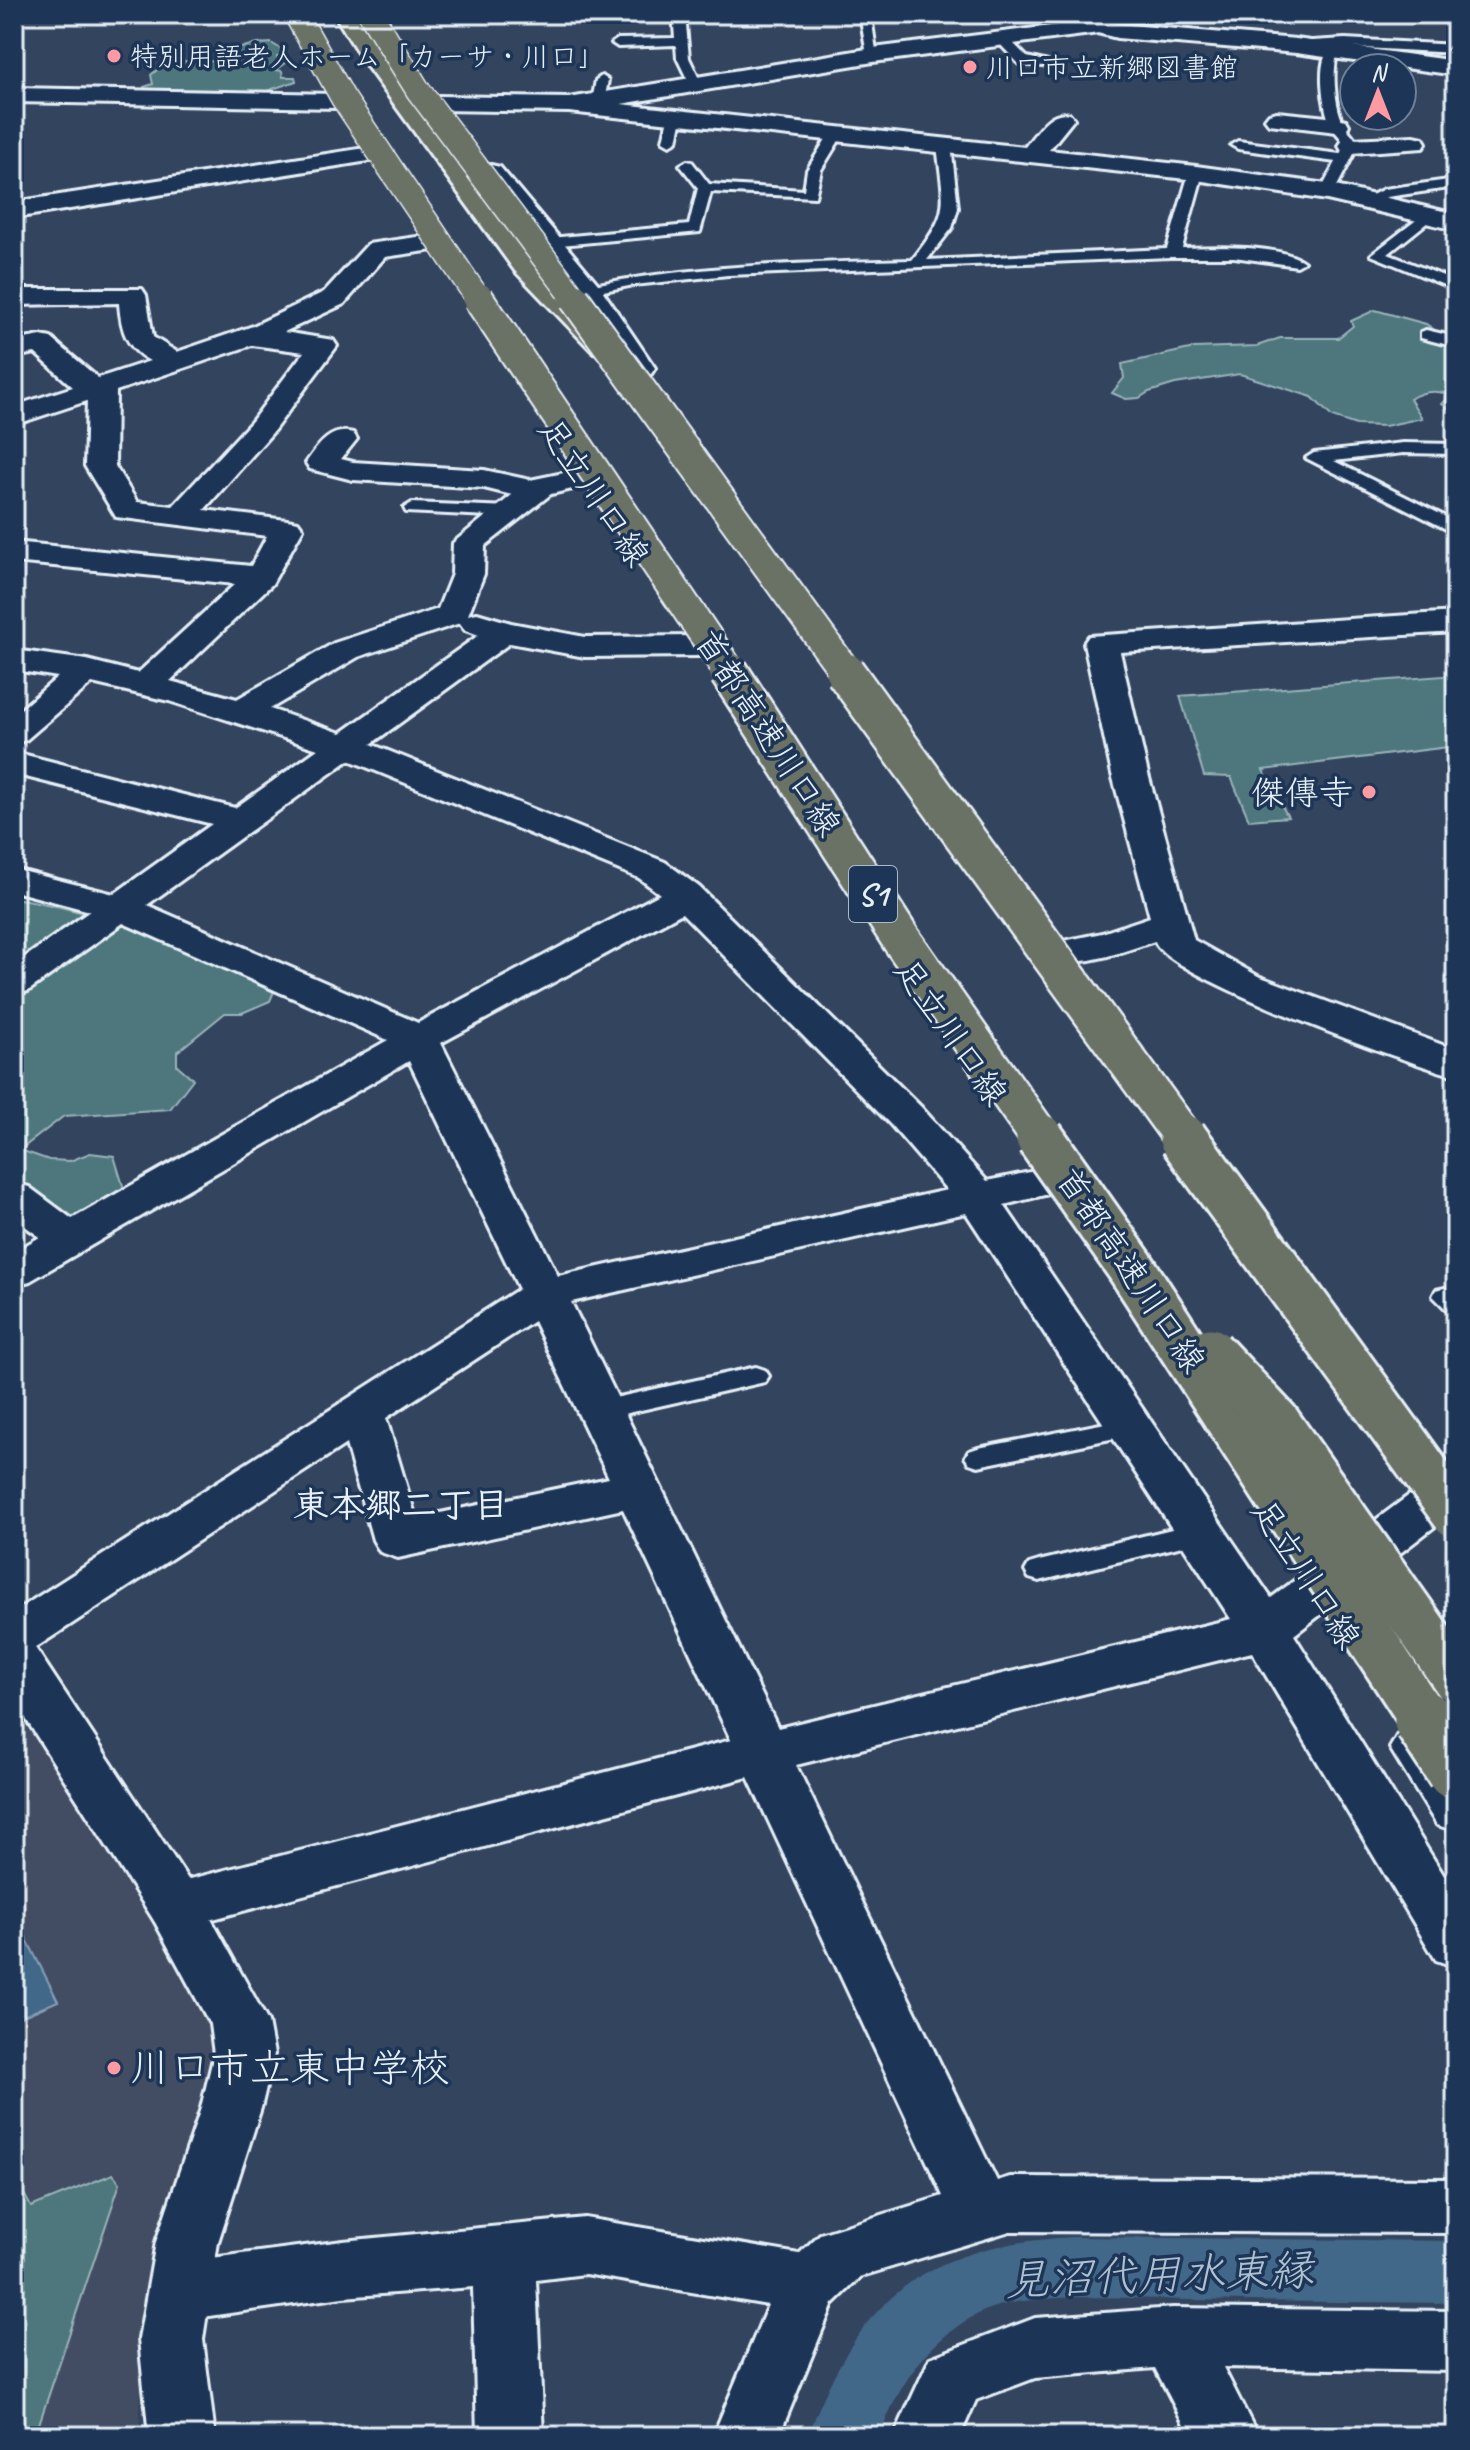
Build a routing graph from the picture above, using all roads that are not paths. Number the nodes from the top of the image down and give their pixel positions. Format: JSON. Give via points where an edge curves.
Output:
{"nodes":[{"id":1,"x":287,"y":14,"type":"edge"},
{"id":2,"x":345,"y":14,"type":"edge"},
{"id":3,"x":374,"y":14,"type":"edge"},
{"id":4,"x":679,"y":14,"type":"edge"},
{"id":5,"x":865,"y":16,"type":"dead end"},
{"id":6,"x":1097,"y":21,"type":"edge"},
{"id":7,"x":305,"y":24,"type":"edge"},
{"id":8,"x":1002,"y":39,"type":"junction"},
{"id":9,"x":681,"y":41,"type":"junction"},
{"id":10,"x":618,"y":43,"type":"dead end"},
{"id":11,"x":1296,"y":46,"type":"junction"},
{"id":12,"x":1456,"y":49,"type":"edge"},
{"id":13,"x":1332,"y":52,"type":"junction"},
{"id":14,"x":873,"y":55,"type":"junction"},
{"id":15,"x":1042,"y":62,"type":"dead end"},
{"id":16,"x":1456,"y":68,"type":"edge"},
{"id":17,"x":696,"y":85,"type":"junction"},
{"id":18,"x":14,"y":95,"type":"edge"},
{"id":19,"x":336,"y":101,"type":"junction"},
{"id":20,"x":438,"y":103,"type":"junction"},
{"id":21,"x":569,"y":105,"type":"junction"},
{"id":22,"x":1062,"y":119,"type":"dead end"},
{"id":23,"x":1277,"y":119,"type":"dead end"},
{"id":24,"x":836,"y":134,"type":"junction"},
{"id":25,"x":1414,"y":143,"type":"dead end"},
{"id":26,"x":1344,"y":144,"type":"junction"},
{"id":27,"x":944,"y":145,"type":"junction"},
{"id":28,"x":1238,"y":145,"type":"dead end"},
{"id":29,"x":372,"y":154,"type":"junction"},
{"id":30,"x":1032,"y":154,"type":"junction"},
{"id":31,"x":687,"y":165,"type":"dead end"},
{"id":32,"x":1196,"y":173,"type":"junction"},
{"id":33,"x":1456,"y":183,"type":"edge"},
{"id":34,"x":705,"y":188,"type":"junction"},
{"id":35,"x":1327,"y":192,"type":"junction"},
{"id":36,"x":1367,"y":201,"type":"junction"},
{"id":37,"x":14,"y":210,"type":"edge"},
{"id":38,"x":1428,"y":215,"type":"junction"},
{"id":39,"x":1456,"y":222,"type":"edge"},
{"id":40,"x":550,"y":242,"type":"junction"},
{"id":41,"x":431,"y":243,"type":"junction"},
{"id":42,"x":1173,"y":253,"type":"junction"},
{"id":43,"x":1297,"y":262,"type":"dead end"},
{"id":44,"x":916,"y":265,"type":"junction"},
{"id":45,"x":1456,"y":286,"type":"edge"},
{"id":46,"x":588,"y":290,"type":"junction"},
{"id":47,"x":14,"y":297,"type":"edge"},
{"id":48,"x":1426,"y":335,"type":"dead end"},
{"id":49,"x":249,"y":336,"type":"junction"},
{"id":50,"x":1456,"y":342,"type":"edge"},
{"id":51,"x":14,"y":349,"type":"edge"},
{"id":52,"x":176,"y":361,"type":"junction"},
{"id":53,"x":626,"y":369,"type":"junction"},
{"id":54,"x":98,"y":388,"type":"junction"},
{"id":55,"x":14,"y":416,"type":"edge"},
{"id":56,"x":342,"y":439,"type":"dead end"},
{"id":57,"x":1456,"y":449,"type":"edge"},
{"id":58,"x":583,"y":478,"type":"junction"},
{"id":59,"x":536,"y":491,"type":"junction"},
{"id":60,"x":412,"y":508,"type":"dead end"},
{"id":61,"x":510,"y":512,"type":"junction"},
{"id":62,"x":181,"y":516,"type":"junction"},
{"id":63,"x":1456,"y":529,"type":"edge"},
{"id":64,"x":14,"y":552,"type":"edge"},
{"id":65,"x":261,"y":577,"type":"junction"},
{"id":66,"x":452,"y":615,"type":"junction"},
{"id":67,"x":1456,"y":622,"type":"edge"},
{"id":68,"x":504,"y":632,"type":"junction"},
{"id":69,"x":698,"y":646,"type":"junction"},
{"id":70,"x":14,"y":660,"type":"edge"},
{"id":71,"x":87,"y":670,"type":"junction"},
{"id":72,"x":144,"y":686,"type":"junction"},
{"id":73,"x":243,"y":710,"type":"junction"},
{"id":74,"x":14,"y":733,"type":"edge"},
{"id":75,"x":343,"y":746,"type":"junction"},
{"id":76,"x":14,"y":763,"type":"edge"},
{"id":77,"x":244,"y":821,"type":"junction"},
{"id":78,"x":14,"y":880,"type":"edge"},
{"id":79,"x":686,"y":895,"type":"junction"},
{"id":80,"x":117,"y":906,"type":"junction"},
{"id":81,"x":1171,"y":923,"type":"junction"},
{"id":82,"x":1063,"y":952,"type":"junction"},
{"id":83,"x":14,"y":983,"type":"edge"},
{"id":84,"x":419,"y":1039,"type":"junction"},
{"id":85,"x":1456,"y":1064,"type":"edge"},
{"id":86,"x":1054,"y":1180,"type":"junction"},
{"id":87,"x":14,"y":1197,"type":"edge"},
{"id":88,"x":977,"y":1197,"type":"junction"},
{"id":89,"x":71,"y":1239,"type":"junction"},
{"id":90,"x":1130,"y":1266,"type":"junction"},
{"id":91,"x":14,"y":1271,"type":"edge"},
{"id":92,"x":543,"y":1294,"type":"junction"},
{"id":93,"x":756,"y":1376,"type":"dead end"},
{"id":94,"x":601,"y":1410,"type":"junction"},
{"id":95,"x":361,"y":1412,"type":"junction"},
{"id":96,"x":1131,"y":1427,"type":"junction"},
{"id":97,"x":978,"y":1457,"type":"dead end"},
{"id":98,"x":1456,"y":1484,"type":"edge"},
{"id":99,"x":636,"y":1489,"type":"junction"},
{"id":100,"x":1456,"y":1514,"type":"edge"},
{"id":101,"x":1201,"y":1532,"type":"junction"},
{"id":102,"x":1039,"y":1571,"type":"dead end"},
{"id":103,"x":1317,"y":1590,"type":"junction"},
{"id":104,"x":1265,"y":1630,"type":"junction"},
{"id":105,"x":14,"y":1637,"type":"edge"},
{"id":106,"x":14,"y":1657,"type":"edge"},
{"id":107,"x":1456,"y":1678,"type":"edge"},
{"id":108,"x":763,"y":1752,"type":"junction"},
{"id":109,"x":1456,"y":1770,"type":"edge"},
{"id":110,"x":1456,"y":1810,"type":"edge"},
{"id":111,"x":175,"y":1906,"type":"junction"},
{"id":112,"x":1456,"y":1944,"type":"edge"},
{"id":113,"x":1456,"y":2206,"type":"edge"},
{"id":114,"x":982,"y":2214,"type":"junction"},
{"id":115,"x":503,"y":2256,"type":"junction"},
{"id":116,"x":811,"y":2284,"type":"junction"},
{"id":117,"x":181,"y":2291,"type":"junction"},
{"id":118,"x":1173,"y":2337,"type":"junction"},
{"id":119,"x":1456,"y":2341,"type":"edge"},
{"id":120,"x":182,"y":2436,"type":"edge"},
{"id":121,"x":510,"y":2436,"type":"edge"},
{"id":122,"x":746,"y":2436,"type":"edge"},
{"id":123,"x":927,"y":2436,"type":"edge"},
{"id":124,"x":1225,"y":2436,"type":"edge"}],
"edges":[{"from":1,"to":19,"type":"street","name":"足立川口線"},
{"from":2,"to":53,"type":"highway","bridge":true,"via":[[524,265]]},
{"from":3,"to":20,"type":"street"},
{"from":3,"to":53,"type":"highway","bridge":true,"via":[[418,90]]},
{"from":4,"to":9,"type":"lane"},
{"from":5,"to":14,"type":"lane"},
{"from":6,"to":8,"type":"street"},
{"from":6,"to":11,"type":"street"},
{"from":7,"to":90,"type":"highway","name":"首都高速川口線","number":"S1","bridge":true,"via":[[343,98],[718,654],[901,939]]},
{"from":8,"to":14,"type":"street","via":[[953,37]]},
{"from":8,"to":15,"type":"lane","via":[[1023,61]]},
{"from":9,"to":10,"type":"lane"},
{"from":9,"to":17,"type":"lane"},
{"from":11,"to":12,"type":"lane"},
{"from":11,"to":13,"type":"street"},
{"from":13,"to":16,"type":"street"},
{"from":13,"to":26,"type":"lane","via":[[1326,68]]},
{"from":14,"to":17,"type":"street"},
{"from":17,"to":21,"type":"street","via":[[600,91]]},
{"from":18,"to":19,"type":"street"},
{"from":19,"to":29,"type":"street","name":"足立川口線"},
{"from":20,"to":21,"type":"street"},
{"from":20,"to":40,"type":"street"},
{"from":21,"to":24,"type":"street","via":[[672,129]]},
{"from":22,"to":30,"type":"street"},
{"from":23,"to":26,"type":"street"},
{"from":24,"to":27,"type":"street"},
{"from":24,"to":34,"type":"lane","via":[[814,170],[810,194]]},
{"from":25,"to":26,"type":"street"},
{"from":26,"to":28,"type":"lane"},
{"from":26,"to":35,"type":"lane"},
{"from":27,"to":30,"type":"street"},
{"from":27,"to":44,"type":"lane","via":[[951,208],[945,228]]},
{"from":29,"to":37,"type":"street"},
{"from":29,"to":41,"type":"street","name":"足立川口線"},
{"from":30,"to":32,"type":"street"},
{"from":31,"to":34,"type":"lane"},
{"from":32,"to":35,"type":"street"},
{"from":32,"to":42,"type":"lane"},
{"from":33,"to":36,"type":"lane","via":[[1384,193]]},
{"from":34,"to":40,"type":"lane","via":[[695,229]]},
{"from":35,"to":36,"type":"street"},
{"from":36,"to":38,"type":"street"},
{"from":38,"to":39,"type":"street"},
{"from":38,"to":45,"type":"lane","via":[[1378,255]]},
{"from":40,"to":46,"type":"street"},
{"from":41,"to":49,"type":"street","via":[[377,250],[334,298]]},
{"from":41,"to":58,"type":"street","name":"足立川口線"},
{"from":42,"to":43,"type":"lane","via":[[1260,253]]},
{"from":42,"to":44,"type":"lane"},
{"from":44,"to":46,"type":"lane","via":[[707,270]]},
{"from":46,"to":82,"type":"street","via":[[687,435]]},
{"from":47,"to":52,"type":"street","via":[[132,295],[136,332],[146,350]]},
{"from":48,"to":50,"type":"lane"},
{"from":49,"to":52,"type":"street"},
{"from":49,"to":62,"type":"street","via":[[323,346],[262,427]]},
{"from":51,"to":54,"type":"street","via":[[41,344]]},
{"from":52,"to":54,"type":"street"},
{"from":53,"to":100,"type":"highway","bridge":true},
{"from":54,"to":55,"type":"street"},
{"from":54,"to":62,"type":"street","via":[[100,466],[127,510]]},
{"from":56,"to":59,"type":"street","via":[[321,463],[353,471],[484,479]]},
{"from":57,"to":63,"type":"lane","via":[[1403,448],[1314,458]]},
{"from":58,"to":59,"type":"street"},
{"from":58,"to":69,"type":"street","name":"足立川口線"},
{"from":59,"to":61,"type":"street"},
{"from":60,"to":61,"type":"lane"},
{"from":61,"to":66,"type":"street","via":[[469,543],[468,574]]},
{"from":62,"to":65,"type":"street","via":[[287,529]]},
{"from":64,"to":65,"type":"street"},
{"from":65,"to":72,"type":"street"},
{"from":66,"to":68,"type":"street"},
{"from":66,"to":73,"type":"street","via":[[346,650]]},
{"from":67,"to":81,"type":"street","via":[[1101,643]]},
{"from":68,"to":69,"type":"street","via":[[585,647]]},
{"from":68,"to":75,"type":"street"},
{"from":69,"to":86,"type":"street","name":"足立川口線","via":[[895,951]]},
{"from":70,"to":71,"type":"street"},
{"from":71,"to":72,"type":"street"},
{"from":71,"to":74,"type":"street"},
{"from":72,"to":73,"type":"street"},
{"from":73,"to":75,"type":"street"},
{"from":75,"to":77,"type":"street"},
{"from":75,"to":79,"type":"street","via":[[652,870]]},
{"from":76,"to":77,"type":"street"},
{"from":77,"to":80,"type":"street"},
{"from":78,"to":80,"type":"street"},
{"from":79,"to":84,"type":"street"},
{"from":79,"to":88,"type":"street","via":[[906,1116]]},
{"from":80,"to":83,"type":"street"},
{"from":80,"to":84,"type":"street"},
{"from":81,"to":82,"type":"street"},
{"from":81,"to":85,"type":"street","via":[[1176,946],[1244,984]]},
{"from":82,"to":98,"type":"street"},
{"from":84,"to":89,"type":"street"},
{"from":84,"to":92,"type":"street"},
{"from":86,"to":88,"type":"street"},
{"from":86,"to":103,"type":"street","name":"足立川口線"},
{"from":87,"to":89,"type":"street"},
{"from":88,"to":92,"type":"street"},
{"from":88,"to":96,"type":"street"},
{"from":89,"to":91,"type":"street"},
{"from":90,"to":107,"type":"highway","bridge":true,"via":[[1276,1422]]},
{"from":90,"to":109,"type":"highway","name":"首都高速川口線","number":"S1","bridge":true},
{"from":92,"to":94,"type":"street"},
{"from":92,"to":95,"type":"street"},
{"from":93,"to":94,"type":"lane"},
{"from":94,"to":99,"type":"street"},
{"from":95,"to":99,"type":"street","via":[[398,1540]]},
{"from":95,"to":105,"type":"street"},
{"from":96,"to":97,"type":"lane"},
{"from":96,"to":101,"type":"street"},
{"from":98,"to":103,"type":"street"},
{"from":99,"to":108,"type":"street"},
{"from":101,"to":102,"type":"lane"},
{"from":101,"to":104,"type":"street"},
{"from":103,"to":104,"type":"street"},
{"from":103,"to":110,"type":"street","name":"足立川口線"},
{"from":104,"to":108,"type":"street"},
{"from":104,"to":112,"type":"street"},
{"from":106,"to":111,"type":"street"},
{"from":108,"to":111,"type":"street"},
{"from":108,"to":114,"type":"street"},
{"from":111,"to":117,"type":"street","via":[[239,2022],[244,2054],[187,2242]]},
{"from":113,"to":114,"type":"street","via":[[1010,2204]]},
{"from":114,"to":116,"type":"street","via":[[842,2254]]},
{"from":115,"to":116,"type":"street","via":[[585,2246]]},
{"from":115,"to":117,"type":"street","via":[[343,2269]]},
{"from":115,"to":121,"type":"street"},
{"from":116,"to":122,"type":"street"},
{"from":117,"to":120,"type":"street","via":[[171,2339]]},
{"from":118,"to":119,"type":"street"},
{"from":118,"to":123,"type":"street","via":[[1035,2348],[953,2379]]},
{"from":118,"to":124,"type":"street"}]}
